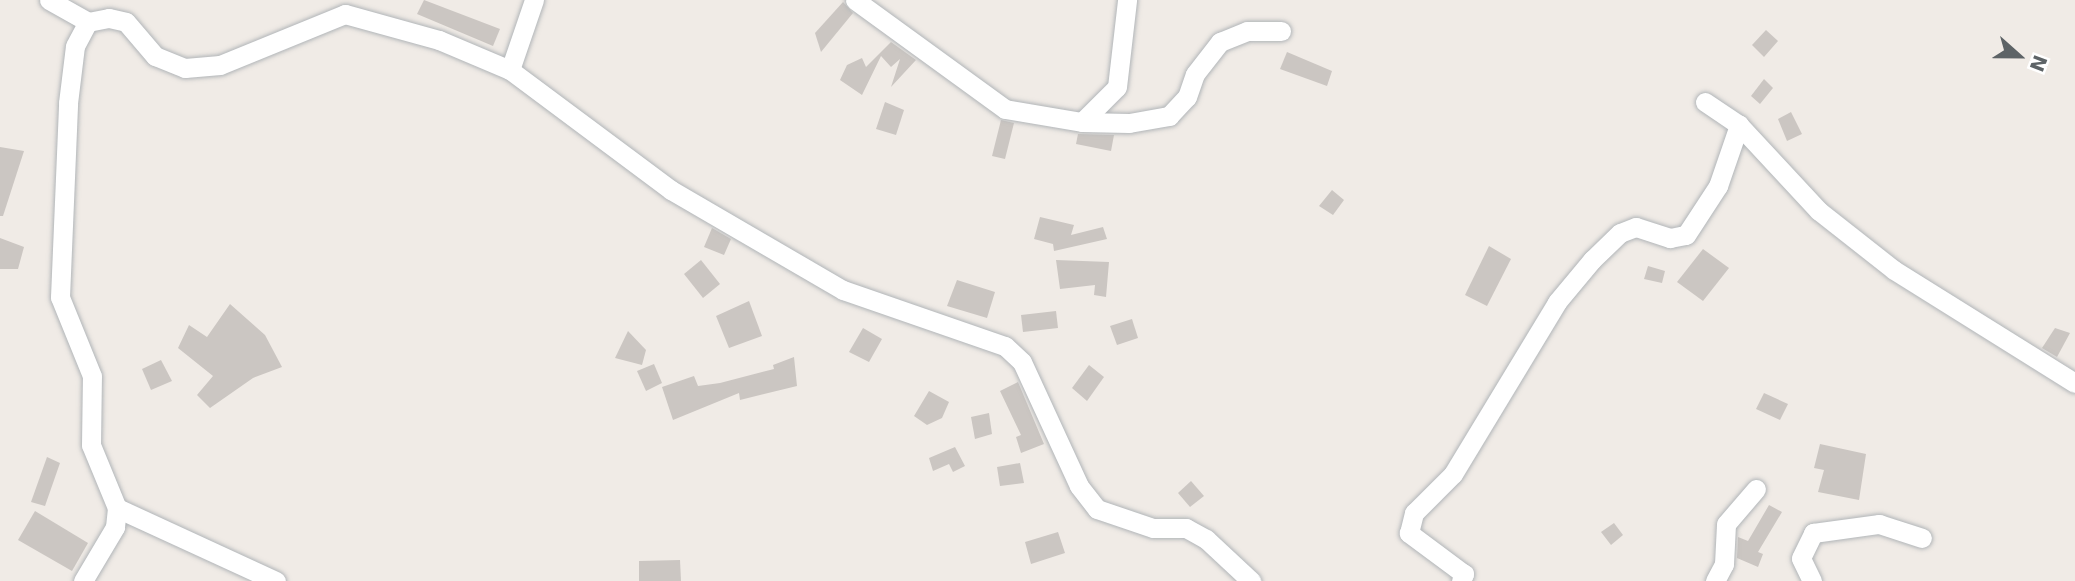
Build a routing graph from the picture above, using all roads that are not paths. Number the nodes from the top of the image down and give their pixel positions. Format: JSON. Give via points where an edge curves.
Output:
{"nodes":[{"id":1,"x":49,"y":0,"type":"edge"},
{"id":2,"x":534,"y":0,"type":"edge"},
{"id":3,"x":855,"y":0,"type":"edge"},
{"id":4,"x":1127,"y":0,"type":"edge"},
{"id":5,"x":88,"y":22,"type":"junction"},
{"id":6,"x":1281,"y":31,"type":"dead end"},
{"id":7,"x":510,"y":70,"type":"junction"},
{"id":8,"x":1705,"y":102,"type":"dead end"},
{"id":9,"x":1082,"y":122,"type":"junction"},
{"id":10,"x":1739,"y":125,"type":"junction"},
{"id":11,"x":2075,"y":383,"type":"edge"},
{"id":12,"x":1756,"y":489,"type":"dead end"},
{"id":13,"x":117,"y":508,"type":"junction"},
{"id":14,"x":1922,"y":538,"type":"dead end"},
{"id":15,"x":83,"y":581,"type":"edge"},
{"id":16,"x":276,"y":581,"type":"edge"},
{"id":17,"x":1251,"y":581,"type":"edge"},
{"id":18,"x":1461,"y":581,"type":"edge"},
{"id":19,"x":1715,"y":581,"type":"edge"},
{"id":20,"x":1812,"y":581,"type":"edge"}],
"edges":[{"from":1,"to":5,"type":"street"},
{"from":2,"to":7,"type":"street"},
{"from":3,"to":9,"type":"street","via":[[1005,109]]},
{"from":4,"to":9,"type":"street","via":[[1117,88]]},
{"from":5,"to":7,"type":"street","via":[[109,18],[126,22],[155,56],[186,68],[220,65],[345,14],[439,40]]},
{"from":5,"to":13,"type":"street","via":[[75,46],[68,103],[60,298],[92,376],[91,445]]},
{"from":6,"to":9,"type":"street","via":[[1247,31],[1220,42],[1195,74],[1187,97],[1169,116],[1129,123]]},
{"from":7,"to":17,"type":"street","via":[[671,190],[843,290],[1006,346],[1021,362],[1079,486],[1097,509],[1153,528],[1186,528],[1206,539]]},
{"from":8,"to":10,"type":"street"},
{"from":10,"to":11,"type":"street","via":[[1819,211],[1894,270]]},
{"from":10,"to":18,"type":"street","via":[[1718,186],[1686,235],[1670,238],[1636,227],[1620,233],[1592,260],[1557,302],[1453,474],[1414,513],[1409,533],[1464,574]]},
{"from":12,"to":19,"type":"street","via":[[1726,524],[1724,565]]},
{"from":13,"to":15,"type":"street","via":[[115,527]]},
{"from":13,"to":16,"type":"street"},
{"from":14,"to":20,"type":"street","via":[[1879,524],[1813,533],[1801,558]]}]}
